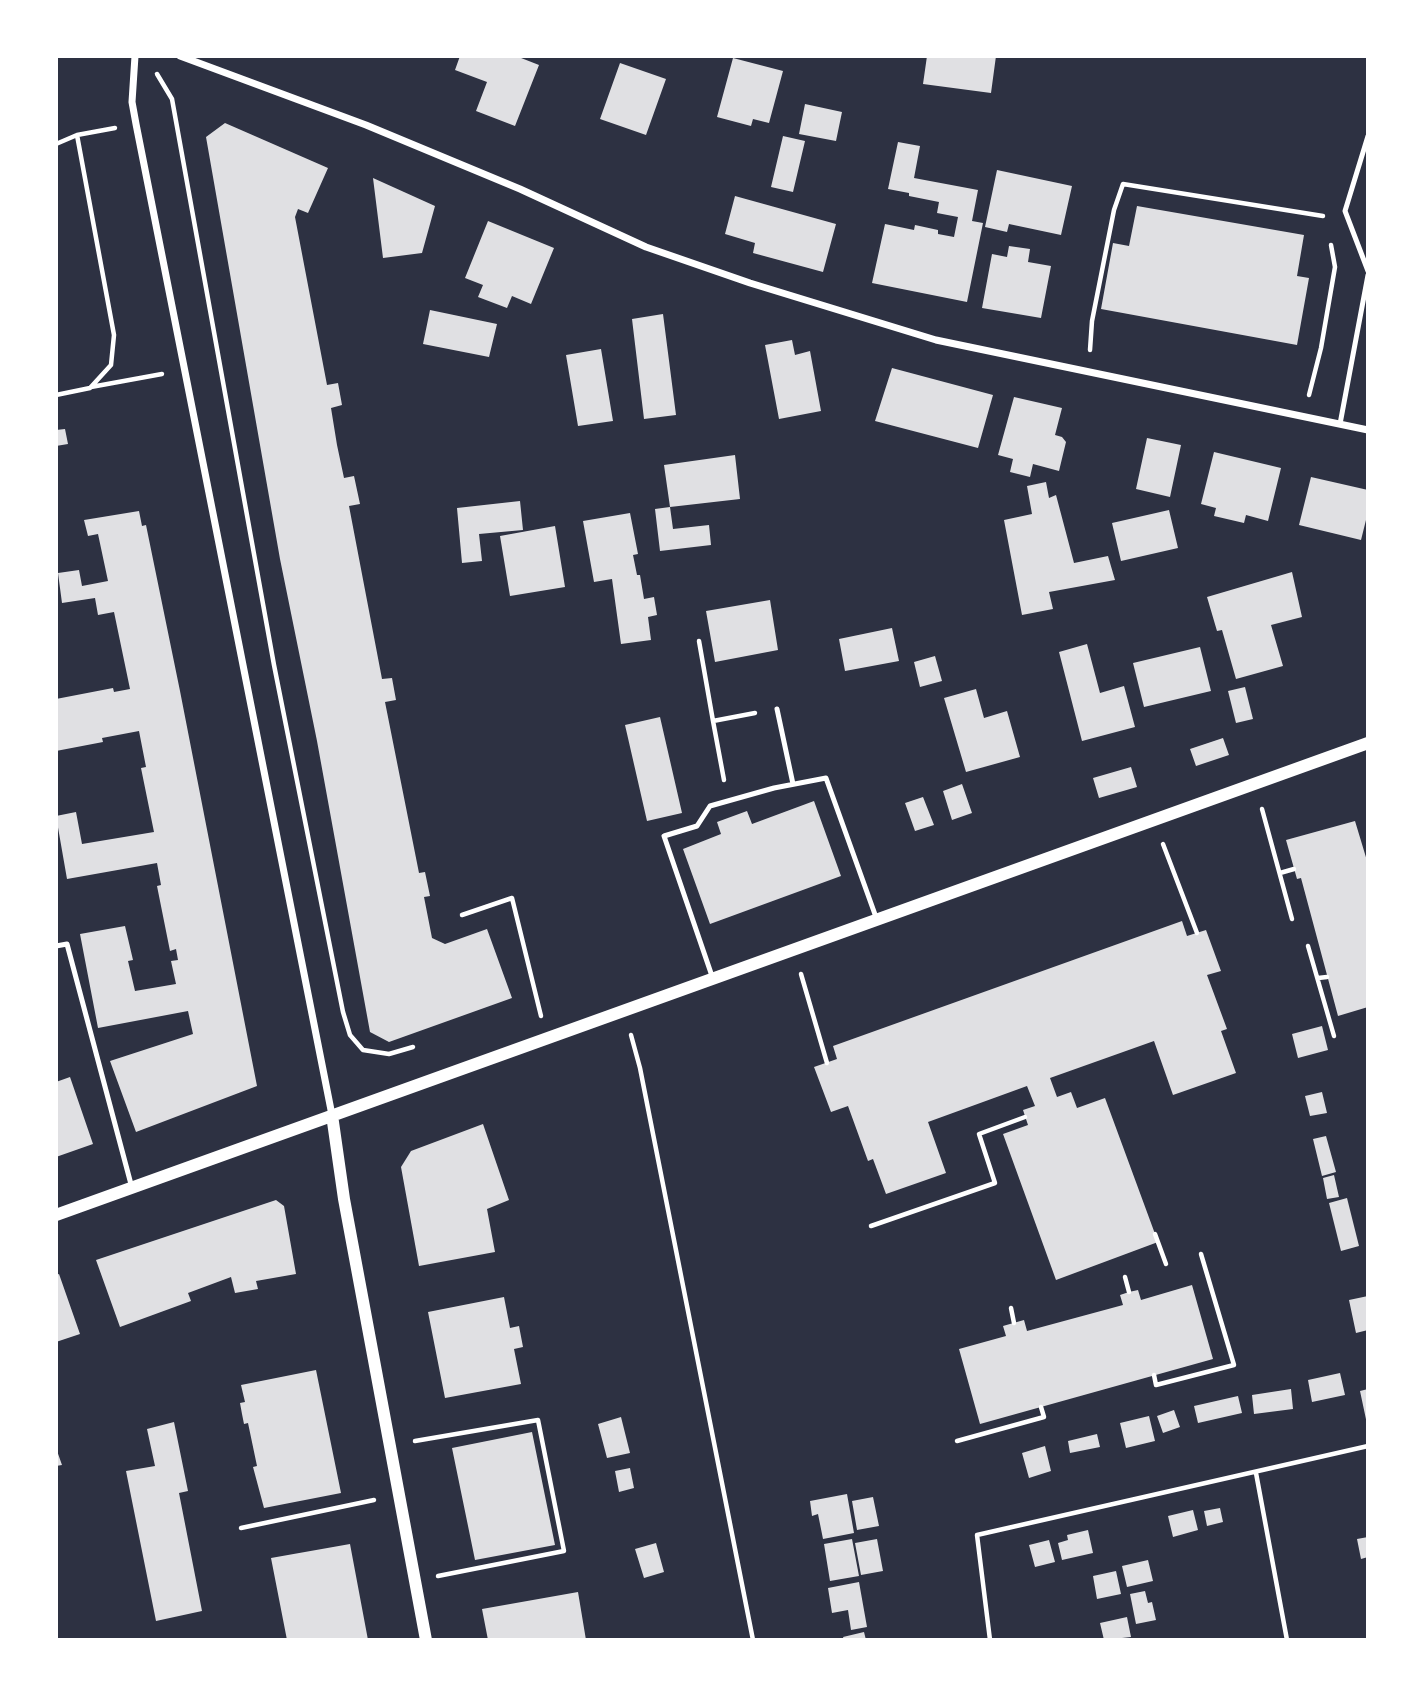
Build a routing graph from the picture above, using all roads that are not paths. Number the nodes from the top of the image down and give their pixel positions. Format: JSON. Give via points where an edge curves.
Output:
{"nodes":[{"id":1,"x":135,"y":56,"type":"edge"},
{"id":2,"x":180,"y":56,"type":"edge"},
{"id":3,"x":1368,"y":136,"type":"edge"},
{"id":4,"x":1368,"y":273,"type":"edge"},
{"id":5,"x":1340,"y":424,"type":"junction"},
{"id":6,"x":1368,"y":430,"type":"edge"},
{"id":7,"x":777,"y":709,"type":"road end"},
{"id":8,"x":1368,"y":743,"type":"edge"},
{"id":9,"x":793,"y":784,"type":"junction"},
{"id":10,"x":877,"y":920,"type":"junction"},
{"id":11,"x":56,"y":946,"type":"edge"},
{"id":12,"x":712,"y":979,"type":"junction"},
{"id":13,"x":332,"y":1115,"type":"junction"},
{"id":14,"x":132,"y":1188,"type":"junction"},
{"id":15,"x":56,"y":1215,"type":"edge"},
{"id":16,"x":426,"y":1640,"type":"edge"}],
"edges":[{"from":1,"to":13,"type":"street","via":[[132,102],[136,124]]},
{"from":2,"to":5,"type":"street","via":[[366,125],[646,247],[750,283],[936,340]]},
{"from":3,"to":4,"type":"lane","via":[[1345,212]]},
{"from":4,"to":5,"type":"lane"},
{"from":5,"to":6,"type":"street"},
{"from":7,"to":9,"type":"lane"},
{"from":8,"to":10,"type":"street"},
{"from":9,"to":10,"type":"lane","via":[[826,778]]},
{"from":9,"to":12,"type":"lane","via":[[710,806],[697,826],[664,836]]},
{"from":10,"to":12,"type":"street"},
{"from":11,"to":14,"type":"lane","via":[[67,944]]},
{"from":12,"to":13,"type":"street"},
{"from":13,"to":14,"type":"street"},
{"from":13,"to":16,"type":"street"},
{"from":14,"to":15,"type":"street"}]}
